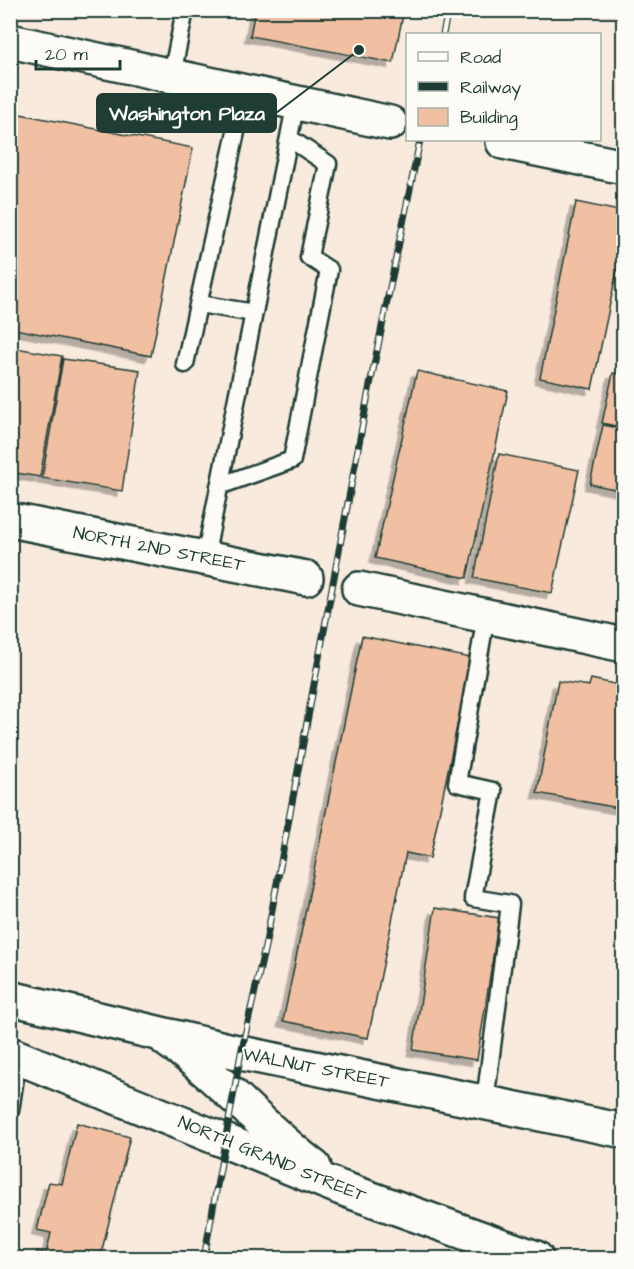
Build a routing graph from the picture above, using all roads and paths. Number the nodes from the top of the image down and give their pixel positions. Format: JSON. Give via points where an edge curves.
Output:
{"nodes":[{"id":1,"x":185,"y":10,"type":"edge"},
{"id":2,"x":10,"y":41,"type":"edge"},
{"id":3,"x":172,"y":75,"type":"junction"},
{"id":4,"x":245,"y":91,"type":"junction"},
{"id":5,"x":296,"y":102,"type":"junction"},
{"id":6,"x":390,"y":123,"type":"dead end"},
{"id":7,"x":289,"y":138,"type":"junction"},
{"id":8,"x":503,"y":141,"type":"edge"},
{"id":9,"x":624,"y":167,"type":"edge"},
{"id":10,"x":198,"y":304,"type":"junction"},
{"id":11,"x":254,"y":313,"type":"junction"},
{"id":12,"x":185,"y":364,"type":"dead end"},
{"id":13,"x":219,"y":486,"type":"junction"},
{"id":14,"x":10,"y":520,"type":"edge"},
{"id":15,"x":205,"y":558,"type":"junction"},
{"id":16,"x":306,"y":578,"type":"dead end"},
{"id":17,"x":359,"y":589,"type":"dead end"},
{"id":18,"x":486,"y":616,"type":"junction"},
{"id":19,"x":624,"y":645,"type":"edge"},
{"id":20,"x":10,"y":998,"type":"edge"},
{"id":21,"x":154,"y":1031,"type":"junction"},
{"id":22,"x":14,"y":1055,"type":"edge"},
{"id":23,"x":485,"y":1102,"type":"junction"},
{"id":24,"x":10,"y":1111,"type":"edge"},
{"id":25,"x":624,"y":1131,"type":"edge"},
{"id":26,"x":341,"y":1188,"type":"junction"},
{"id":27,"x":536,"y":1258,"type":"edge"}],
"edges":[{"from":1,"to":3,"type":"lane"},
{"from":2,"to":3,"type":"street"},
{"from":3,"to":4,"type":"street"},
{"from":4,"to":5,"type":"street"},
{"from":4,"to":10,"type":"lane"},
{"from":5,"to":6,"type":"street"},
{"from":5,"to":7,"type":"lane"},
{"from":7,"to":11,"type":"lane"},
{"from":7,"to":13,"type":"lane","via":[[328,164],[309,257],[329,270],[292,460]]},
{"from":8,"to":9,"type":"street"},
{"from":10,"to":11,"type":"lane"},
{"from":10,"to":12,"type":"lane"},
{"from":11,"to":13,"type":"lane"},
{"from":13,"to":15,"type":"lane"},
{"from":14,"to":15,"type":"street","name":"NORTH 2ND STREET"},
{"from":15,"to":16,"type":"street","name":"NORTH 2ND STREET"},
{"from":17,"to":18,"type":"street"},
{"from":18,"to":19,"type":"street"},
{"from":18,"to":23,"type":"lane","via":[[457,783],[493,792],[473,898],[510,904]]},
{"from":20,"to":21,"type":"street","name":"WALNUT STREET"},
{"from":21,"to":23,"type":"street","name":"WALNUT STREET","via":[[241,1053]]},
{"from":21,"to":26,"type":"street"},
{"from":22,"to":24,"type":"lane"},
{"from":22,"to":26,"type":"street","name":"NORTH GRAND STREET"},
{"from":23,"to":25,"type":"street","name":"WALNUT STREET"},
{"from":26,"to":27,"type":"street","name":"NORTH GRAND STREET"}]}
